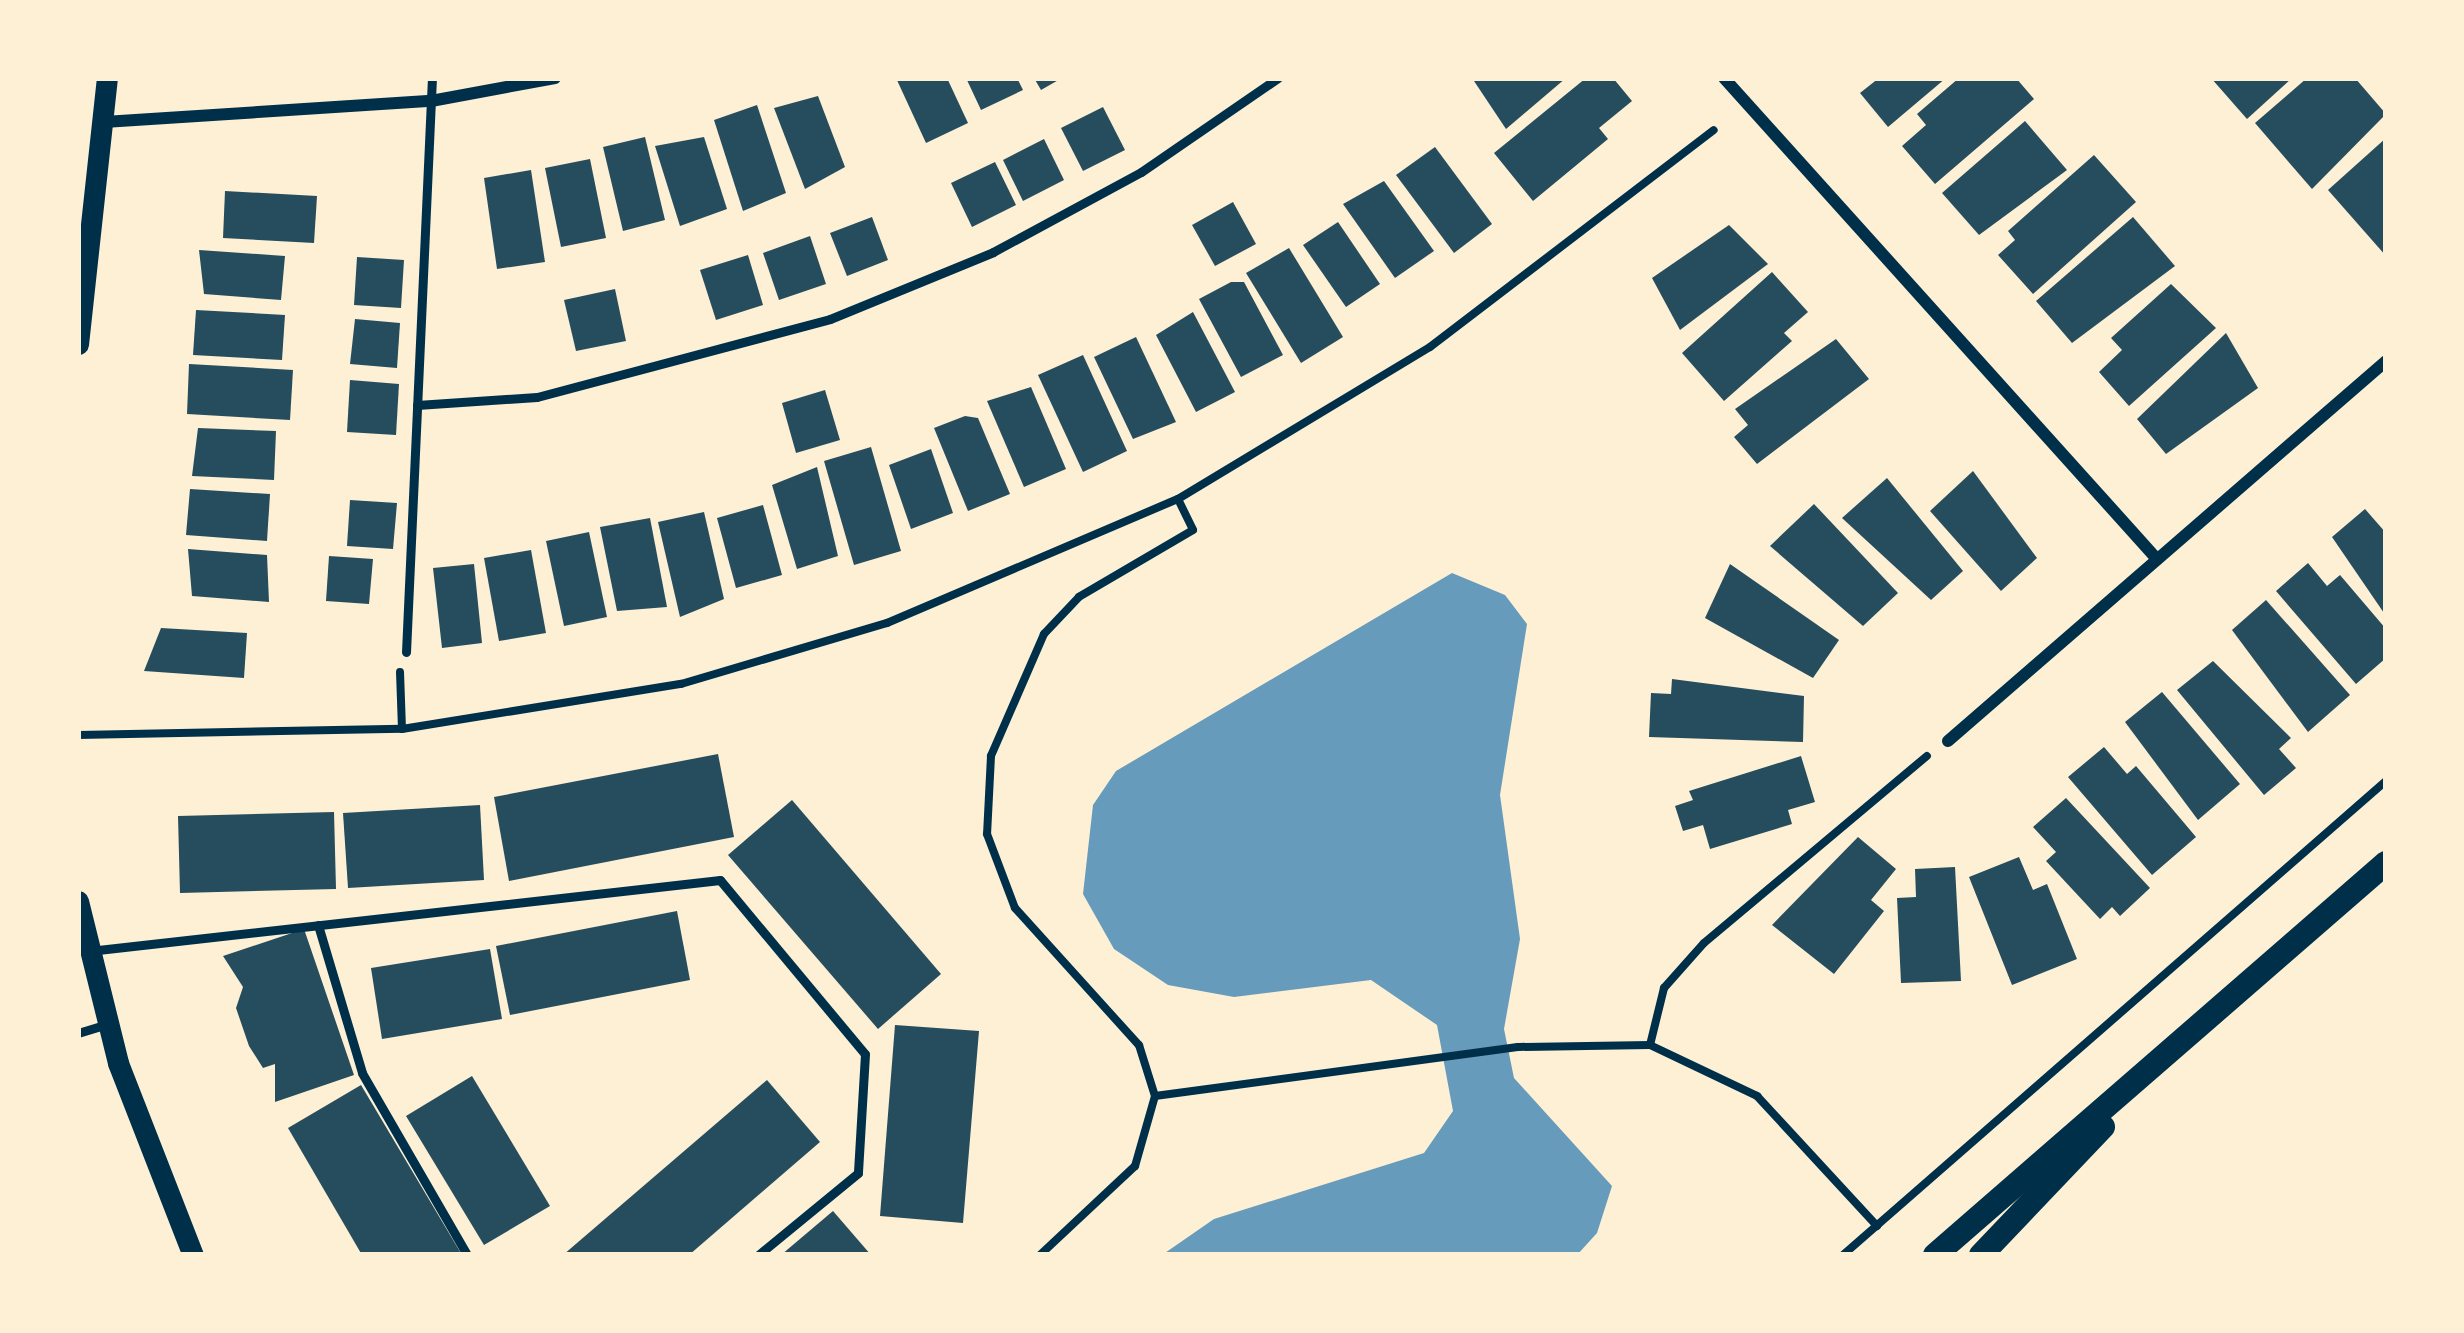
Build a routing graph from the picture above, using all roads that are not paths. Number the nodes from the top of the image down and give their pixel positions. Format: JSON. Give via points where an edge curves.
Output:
{"nodes":[{"id":1,"x":107,"y":78,"type":"edge"},
{"id":2,"x":433,"y":78,"type":"edge"},
{"id":3,"x":555,"y":78,"type":"edge"},
{"id":4,"x":1278,"y":78,"type":"edge"},
{"id":5,"x":1724,"y":78,"type":"edge"},
{"id":6,"x":431,"y":101,"type":"junction"},
{"id":7,"x":104,"y":122,"type":"junction"},
{"id":8,"x":78,"y":344,"type":"edge"},
{"id":9,"x":2386,"y":361,"type":"edge"},
{"id":10,"x":417,"y":406,"type":"junction"},
{"id":11,"x":2156,"y":558,"type":"junction"},
{"id":12,"x":406,"y":652,"type":"road end"},
{"id":13,"x":1948,"y":741,"type":"road end"},
{"id":14,"x":2386,"y":863,"type":"edge"},
{"id":15,"x":78,"y":901,"type":"edge"},
{"id":16,"x":318,"y":925,"type":"junction"},
{"id":17,"x":86,"y":951,"type":"junction"},
{"id":18,"x":106,"y":1024,"type":"junction"},
{"id":19,"x":78,"y":1033,"type":"edge"},
{"id":20,"x":2186,"y":1038,"type":"junction"},
{"id":21,"x":193,"y":1255,"type":"edge"},
{"id":22,"x":467,"y":1255,"type":"edge"},
{"id":23,"x":758,"y":1255,"type":"edge"},
{"id":24,"x":1935,"y":1255,"type":"edge"},
{"id":25,"x":1981,"y":1255,"type":"edge"}],
"edges":[{"from":1,"to":7,"type":"street"},
{"from":2,"to":6,"type":"lane"},
{"from":3,"to":6,"type":"street"},
{"from":4,"to":10,"type":"lane","via":[[1141,172],[992,252],[830,319],[537,397]]},
{"from":5,"to":11,"type":"street"},
{"from":6,"to":7,"type":"street"},
{"from":6,"to":10,"type":"lane"},
{"from":7,"to":8,"type":"street"},
{"from":9,"to":11,"type":"street"},
{"from":10,"to":12,"type":"lane"},
{"from":11,"to":13,"type":"street"},
{"from":14,"to":20,"type":"main road"},
{"from":15,"to":17,"type":"street"},
{"from":16,"to":17,"type":"lane"},
{"from":16,"to":22,"type":"lane","via":[[362,1073]]},
{"from":16,"to":23,"type":"lane","via":[[720,880],[865,1054],[858,1172]]},
{"from":17,"to":18,"type":"street"},
{"from":18,"to":19,"type":"lane"},
{"from":18,"to":21,"type":"street"},
{"from":20,"to":24,"type":"main road"},
{"from":20,"to":25,"type":"main road"}]}
